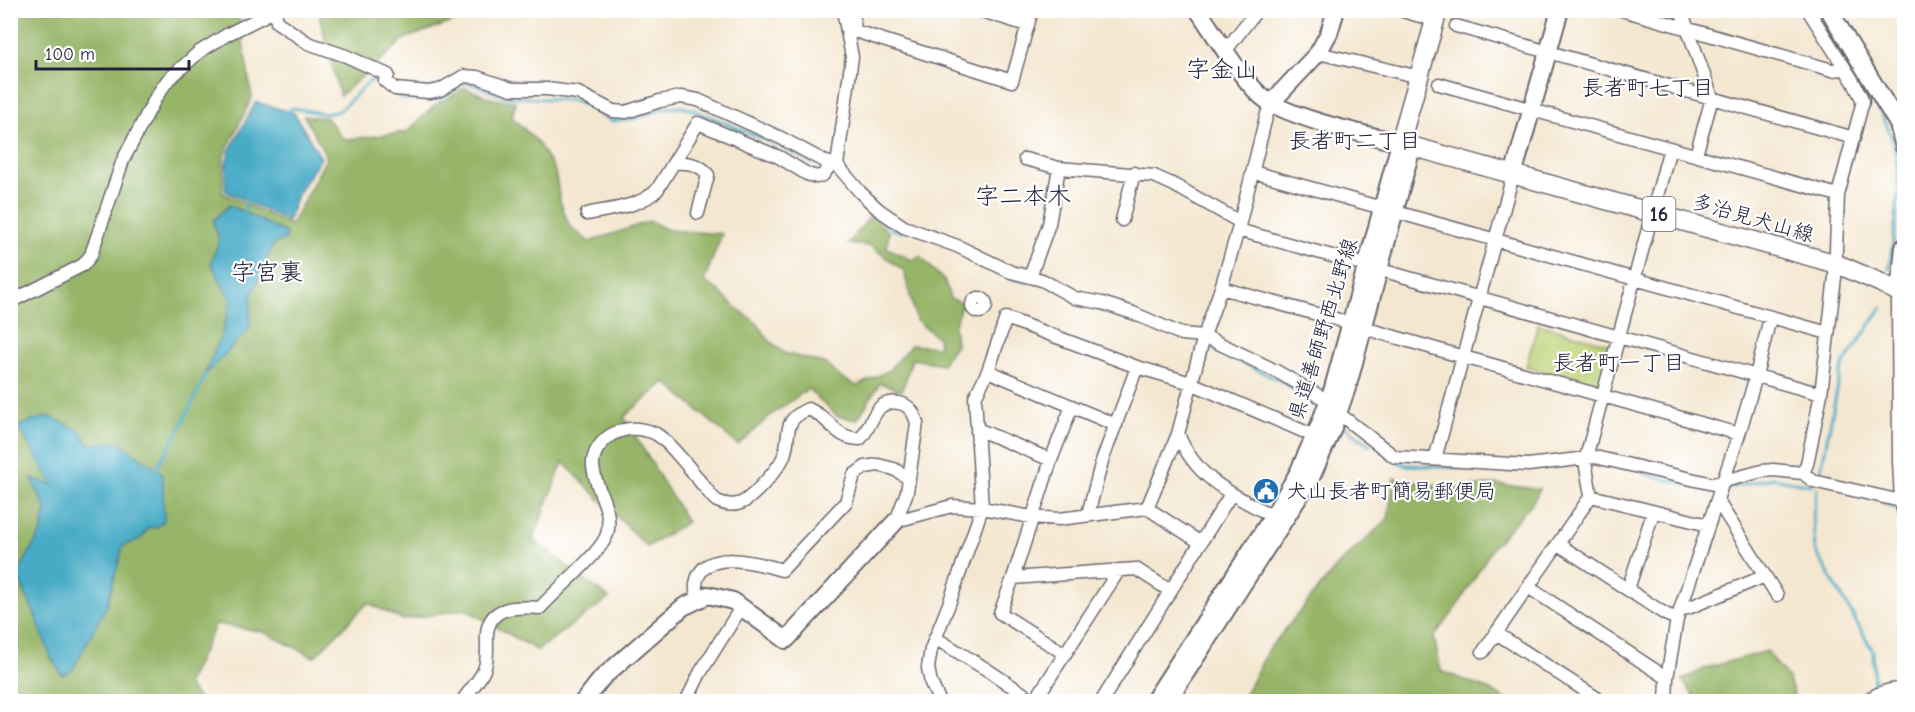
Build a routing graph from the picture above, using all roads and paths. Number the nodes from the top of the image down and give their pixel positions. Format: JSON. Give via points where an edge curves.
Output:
{"nodes":[{"id":1,"x":271,"y":10,"type":"edge"},
{"id":2,"x":276,"y":10,"type":"edge"},
{"id":3,"x":843,"y":10,"type":"edge"},
{"id":4,"x":853,"y":10,"type":"edge"},
{"id":5,"x":980,"y":10,"type":"edge"},
{"id":6,"x":1032,"y":10,"type":"edge"},
{"id":7,"x":1198,"y":10,"type":"edge"},
{"id":8,"x":1257,"y":10,"type":"edge"},
{"id":9,"x":1336,"y":10,"type":"edge"},
{"id":10,"x":1399,"y":10,"type":"edge"},
{"id":11,"x":1560,"y":10,"type":"edge"},
{"id":12,"x":1622,"y":10,"type":"edge"},
{"id":13,"x":1681,"y":10,"type":"edge"},
{"id":14,"x":1808,"y":10,"type":"edge"},
{"id":15,"x":1829,"y":10,"type":"edge"},
{"id":16,"x":1432,"y":14,"type":"edge"},
{"id":17,"x":1453,"y":18,"type":"edge"},
{"id":18,"x":1027,"y":26,"type":"junction"},
{"id":19,"x":1687,"y":28,"type":"junction"},
{"id":20,"x":1226,"y":50,"type":"junction"},
{"id":21,"x":1548,"y":52,"type":"junction"},
{"id":22,"x":1318,"y":53,"type":"junction"},
{"id":23,"x":1844,"y":69,"type":"junction"},
{"id":24,"x":1411,"y":75,"type":"dead end"},
{"id":25,"x":1440,"y":84,"type":"dead end"},
{"id":26,"x":1712,"y":99,"type":"junction"},
{"id":27,"x":1271,"y":103,"type":"junction"},
{"id":28,"x":1532,"y":111,"type":"junction"},
{"id":29,"x":1854,"y":138,"type":"junction"},
{"id":30,"x":1406,"y":145,"type":"junction"},
{"id":31,"x":1905,"y":147,"type":"edge"},
{"id":32,"x":1670,"y":148,"type":"junction"},
{"id":33,"x":1696,"y":155,"type":"junction"},
{"id":34,"x":1025,"y":159,"type":"dead end"},
{"id":35,"x":674,"y":163,"type":"junction"},
{"id":36,"x":834,"y":164,"type":"junction"},
{"id":37,"x":1059,"y":168,"type":"junction"},
{"id":38,"x":1253,"y":172,"type":"junction"},
{"id":39,"x":1134,"y":173,"type":"junction"},
{"id":40,"x":1513,"y":175,"type":"junction"},
{"id":41,"x":1838,"y":195,"type":"junction"},
{"id":42,"x":1382,"y":208,"type":"junction"},
{"id":43,"x":1652,"y":212,"type":"junction"},
{"id":44,"x":698,"y":213,"type":"dead end"},
{"id":45,"x":587,"y":214,"type":"dead end"},
{"id":46,"x":1404,"y":214,"type":"dead end"},
{"id":47,"x":1122,"y":220,"type":"dead end"},
{"id":48,"x":1239,"y":226,"type":"junction"},
{"id":49,"x":1496,"y":241,"type":"junction"},
{"id":50,"x":1905,"y":247,"type":"edge"},
{"id":51,"x":1361,"y":264,"type":"dead end"},
{"id":52,"x":1837,"y":264,"type":"junction"},
{"id":53,"x":1388,"y":272,"type":"dead end"},
{"id":54,"x":1030,"y":277,"type":"junction"},
{"id":55,"x":1634,"y":280,"type":"junction"},
{"id":56,"x":1221,"y":288,"type":"junction"},
{"id":57,"x":1901,"y":288,"type":"edge"},
{"id":58,"x":1480,"y":297,"type":"junction"},
{"id":59,"x":10,"y":302,"type":"edge"},
{"id":60,"x":986,"y":308,"type":"dead end"},
{"id":61,"x":1006,"y":318,"type":"junction"},
{"id":62,"x":1770,"y":318,"type":"junction"},
{"id":63,"x":1350,"y":323,"type":"junction"},
{"id":64,"x":1371,"y":330,"type":"dead end"},
{"id":65,"x":1828,"y":333,"type":"junction"},
{"id":66,"x":1204,"y":336,"type":"junction"},
{"id":67,"x":1618,"y":336,"type":"junction"},
{"id":68,"x":1463,"y":357,"type":"junction"},
{"id":69,"x":1137,"y":367,"type":"junction"},
{"id":70,"x":988,"y":371,"type":"junction"},
{"id":71,"x":1756,"y":376,"type":"junction"},
{"id":72,"x":1191,"y":383,"type":"junction"},
{"id":73,"x":1821,"y":394,"type":"junction"},
{"id":74,"x":1602,"y":395,"type":"junction"},
{"id":75,"x":1072,"y":406,"type":"junction"},
{"id":76,"x":1331,"y":413,"type":"junction"},
{"id":77,"x":1116,"y":425,"type":"junction"},
{"id":78,"x":977,"y":429,"type":"junction"},
{"id":79,"x":1178,"y":434,"type":"junction"},
{"id":80,"x":1739,"y":434,"type":"junction"},
{"id":81,"x":1312,"y":435,"type":"dead end"},
{"id":82,"x":1435,"y":459,"type":"junction"},
{"id":83,"x":1051,"y":460,"type":"junction"},
{"id":84,"x":1585,"y":462,"type":"junction"},
{"id":85,"x":1803,"y":473,"type":"junction"},
{"id":86,"x":908,"y":478,"type":"junction"},
{"id":87,"x":1720,"y":490,"type":"junction"},
{"id":88,"x":1231,"y":494,"type":"junction"},
{"id":89,"x":1591,"y":496,"type":"junction"},
{"id":90,"x":982,"y":508,"type":"junction"},
{"id":91,"x":1147,"y":508,"type":"junction"},
{"id":92,"x":1903,"y":508,"type":"edge"},
{"id":93,"x":1653,"y":513,"type":"junction"},
{"id":94,"x":1088,"y":514,"type":"junction"},
{"id":95,"x":1031,"y":517,"type":"junction"},
{"id":96,"x":1278,"y":519,"type":"junction"},
{"id":97,"x":896,"y":521,"type":"junction"},
{"id":98,"x":1708,"y":525,"type":"junction"},
{"id":99,"x":1201,"y":543,"type":"junction"},
{"id":100,"x":1558,"y":544,"type":"junction"},
{"id":101,"x":1119,"y":570,"type":"junction"},
{"id":102,"x":1765,"y":576,"type":"junction"},
{"id":103,"x":1013,"y":578,"type":"junction"},
{"id":104,"x":1528,"y":587,"type":"junction"},
{"id":105,"x":1628,"y":589,"type":"junction"},
{"id":106,"x":1169,"y":590,"type":"junction"},
{"id":107,"x":1777,"y":595,"type":"dead end"},
{"id":108,"x":698,"y":599,"type":"junction"},
{"id":109,"x":742,"y":606,"type":"junction"},
{"id":110,"x":1679,"y":614,"type":"junction"},
{"id":111,"x":1496,"y":633,"type":"junction"},
{"id":112,"x":935,"y":638,"type":"junction"},
{"id":113,"x":1483,"y":652,"type":"dead end"},
{"id":114,"x":1065,"y":654,"type":"junction"},
{"id":115,"x":1667,"y":678,"type":"junction"},
{"id":116,"x":1905,"y":690,"type":"edge"},
{"id":117,"x":1868,"y":700,"type":"edge"},
{"id":118,"x":1034,"y":701,"type":"edge"},
{"id":119,"x":462,"y":702,"type":"edge"},
{"id":120,"x":583,"y":702,"type":"edge"},
{"id":121,"x":686,"y":702,"type":"edge"},
{"id":122,"x":940,"y":702,"type":"edge"},
{"id":123,"x":1101,"y":702,"type":"edge"},
{"id":124,"x":1153,"y":702,"type":"edge"},
{"id":125,"x":1167,"y":702,"type":"edge"},
{"id":126,"x":1603,"y":702,"type":"edge"},
{"id":127,"x":1666,"y":702,"type":"edge"}],
"edges":[{"from":1,"to":59,"type":"street","via":[[199,52],[167,81],[123,160],[91,255],[83,265]]},
{"from":2,"to":36,"type":"street","via":[[277,22],[309,43],[388,75],[385,81],[395,89],[429,92],[441,90],[464,76],[477,77],[512,89],[578,93],[613,111],[681,97],[717,108]]},
{"from":3,"to":36,"type":"street","via":[[852,57]]},
{"from":4,"to":18,"type":"street","via":[[855,31],[1012,81]]},
{"from":5,"to":18,"type":"street"},
{"from":6,"to":18,"type":"street"},
{"from":7,"to":20,"type":"street"},
{"from":8,"to":20,"type":"street"},
{"from":9,"to":22,"type":"street"},
{"from":10,"to":16,"type":"street"},
{"from":11,"to":21,"type":"street"},
{"from":12,"to":19,"type":"street"},
{"from":13,"to":19,"type":"street"},
{"from":14,"to":23,"type":"street"},
{"from":15,"to":31,"type":"street","via":[[1898,124]]},
{"from":16,"to":30,"type":"main road"},
{"from":17,"to":21,"type":"street"},
{"from":17,"to":30,"type":"main road"},
{"from":19,"to":23,"type":"street","via":[[1832,70]]},
{"from":19,"to":26,"type":"street"},
{"from":20,"to":27,"type":"street","via":[[1261,96]]},
{"from":21,"to":26,"type":"street"},
{"from":21,"to":28,"type":"street"},
{"from":22,"to":24,"type":"street"},
{"from":22,"to":27,"type":"street"},
{"from":23,"to":29,"type":"street","via":[[1863,101]]},
{"from":25,"to":28,"type":"street"},
{"from":26,"to":29,"type":"street"},
{"from":26,"to":33,"type":"street"},
{"from":27,"to":30,"type":"street","via":[[1298,115]]},
{"from":27,"to":38,"type":"street"},
{"from":28,"to":32,"type":"street"},
{"from":28,"to":40,"type":"street"},
{"from":29,"to":41,"type":"street"},
{"from":30,"to":40,"type":"main road","name":"多治見犬山線","number":"16"},
{"from":30,"to":42,"type":"street","name":"県道善師野西北野線"},
{"from":30,"to":76,"type":"street","name":"県道善師野西北野線","via":[[1348,385]]},
{"from":32,"to":33,"type":"street"},
{"from":32,"to":43,"type":"street"},
{"from":33,"to":41,"type":"street"},
{"from":34,"to":37,"type":"street"},
{"from":35,"to":36,"type":"street","via":[[698,123],[807,174],[823,175]]},
{"from":35,"to":44,"type":"street","via":[[693,165],[708,175]]},
{"from":35,"to":45,"type":"street","via":[[651,197]]},
{"from":36,"to":54,"type":"street","via":[[879,210],[904,227]]},
{"from":37,"to":39,"type":"street"},
{"from":37,"to":54,"type":"street","via":[[1048,224]]},
{"from":38,"to":42,"type":"street"},
{"from":38,"to":48,"type":"street"},
{"from":39,"to":47,"type":"street"},
{"from":39,"to":48,"type":"street","via":[[1172,184]]},
{"from":40,"to":43,"type":"main road","name":"多治見犬山線","number":"16"},
{"from":40,"to":49,"type":"street"},
{"from":41,"to":52,"type":"street"},
{"from":42,"to":63,"type":"street","name":"県道善師野西北野線"},
{"from":43,"to":52,"type":"main road","name":"多治見犬山線","number":"16"},
{"from":43,"to":55,"type":"street"},
{"from":46,"to":49,"type":"street"},
{"from":48,"to":51,"type":"street"},
{"from":48,"to":56,"type":"street"},
{"from":49,"to":55,"type":"street"},
{"from":49,"to":58,"type":"street"},
{"from":50,"to":57,"type":"street"},
{"from":52,"to":57,"type":"main road","name":"多治見犬山線","number":"16"},
{"from":52,"to":65,"type":"street"},
{"from":53,"to":58,"type":"street"},
{"from":54,"to":66,"type":"street","via":[[1075,298],[1133,313],[1181,334]]},
{"from":55,"to":62,"type":"street"},
{"from":55,"to":67,"type":"street"},
{"from":56,"to":63,"type":"street"},
{"from":56,"to":66,"type":"street"},
{"from":57,"to":92,"type":"street","via":[[1898,302]]},
{"from":58,"to":67,"type":"street"},
{"from":58,"to":68,"type":"street"},
{"from":60,"to":61,"type":"street"},
{"from":61,"to":69,"type":"street"},
{"from":61,"to":70,"type":"street"},
{"from":62,"to":65,"type":"street"},
{"from":62,"to":71,"type":"street"},
{"from":63,"to":76,"type":"street","name":"県道善師野西北野線"},
{"from":64,"to":68,"type":"street"},
{"from":65,"to":73,"type":"street"},
{"from":66,"to":72,"type":"street"},
{"from":66,"to":76,"type":"street","via":[[1276,372]]},
{"from":67,"to":71,"type":"street"},
{"from":67,"to":74,"type":"street"},
{"from":68,"to":74,"type":"street"},
{"from":68,"to":82,"type":"street"},
{"from":69,"to":72,"type":"street"},
{"from":69,"to":77,"type":"street"},
{"from":70,"to":75,"type":"street"},
{"from":70,"to":78,"type":"street","via":[[975,397]]},
{"from":71,"to":73,"type":"street"},
{"from":71,"to":80,"type":"street"},
{"from":72,"to":79,"type":"street"},
{"from":72,"to":81,"type":"street"},
{"from":73,"to":85,"type":"street"},
{"from":74,"to":80,"type":"street"},
{"from":74,"to":84,"type":"street"},
{"from":75,"to":77,"type":"street"},
{"from":75,"to":83,"type":"street"},
{"from":76,"to":82,"type":"street","via":[[1395,457]]},
{"from":76,"to":96,"type":"street","name":"県道善師野西北野線","via":[[1310,480]]},
{"from":77,"to":94,"type":"street"},
{"from":78,"to":83,"type":"street"},
{"from":78,"to":90,"type":"street"},
{"from":79,"to":88,"type":"street","via":[[1193,461],[1211,481]]},
{"from":79,"to":91,"type":"street"},
{"from":80,"to":87,"type":"street"},
{"from":82,"to":84,"type":"street","via":[[1528,465]]},
{"from":83,"to":95,"type":"street"},
{"from":84,"to":87,"type":"street","via":[[1595,457],[1713,484]]},
{"from":84,"to":89,"type":"street"},
{"from":85,"to":87,"type":"street","via":[[1762,471]]},
{"from":85,"to":92,"type":"street","via":[[1813,480]]},
{"from":86,"to":97,"type":"street"},
{"from":86,"to":108,"type":"street","via":[[894,469],[865,467],[854,475],[846,502],[782,570],[758,563],[714,561],[702,570],[696,584]]},
{"from":86,"to":119,"type":"street","via":[[918,423],[906,405],[897,402],[878,407],[860,439],[840,434],[818,412],[808,409],[796,415],[790,422],[783,458],[772,473],[743,502],[728,505],[715,500],[657,434],[634,428],[612,434],[597,449],[592,471],[609,516],[607,535],[540,608],[511,607],[495,613],[487,632],[488,656],[483,671]]},
{"from":87,"to":98,"type":"street"},
{"from":87,"to":102,"type":"street"},
{"from":88,"to":96,"type":"street"},
{"from":88,"to":99,"type":"street"},
{"from":89,"to":93,"type":"street"},
{"from":89,"to":100,"type":"street"},
{"from":90,"to":95,"type":"street"},
{"from":90,"to":97,"type":"street","via":[[952,506]]},
{"from":90,"to":112,"type":"street"},
{"from":91,"to":94,"type":"street"},
{"from":91,"to":99,"type":"street"},
{"from":93,"to":98,"type":"street"},
{"from":93,"to":105,"type":"street"},
{"from":94,"to":95,"type":"street","via":[[1059,519]]},
{"from":95,"to":103,"type":"street"},
{"from":96,"to":124,"type":"street","name":"県道善師野西北野線"},
{"from":96,"to":125,"type":"street","name":"県道善師野西北野線"},
{"from":97,"to":109,"type":"street","via":[[786,640]]},
{"from":98,"to":110,"type":"street"},
{"from":99,"to":106,"type":"street"},
{"from":100,"to":104,"type":"street"},
{"from":100,"to":105,"type":"street"},
{"from":101,"to":103,"type":"street"},
{"from":101,"to":106,"type":"street","via":[[1136,569]]},
{"from":101,"to":114,"type":"street"},
{"from":102,"to":107,"type":"street"},
{"from":102,"to":110,"type":"street"},
{"from":103,"to":114,"type":"street","via":[[1000,613]]},
{"from":104,"to":111,"type":"street"},
{"from":104,"to":115,"type":"street"},
{"from":105,"to":110,"type":"street","via":[[1665,614]]},
{"from":106,"to":123,"type":"street"},
{"from":108,"to":109,"type":"street","via":[[719,596]]},
{"from":108,"to":120,"type":"street","via":[[683,607],[602,678]]},
{"from":109,"to":121,"type":"street"},
{"from":110,"to":115,"type":"street"},
{"from":111,"to":113,"type":"street"},
{"from":111,"to":126,"type":"street"},
{"from":112,"to":118,"type":"street"},
{"from":112,"to":122,"type":"street","via":[[928,668]]},
{"from":114,"to":118,"type":"street"},
{"from":115,"to":127,"type":"street"},
{"from":116,"to":117,"type":"street","via":[[1893,690]]}]}
